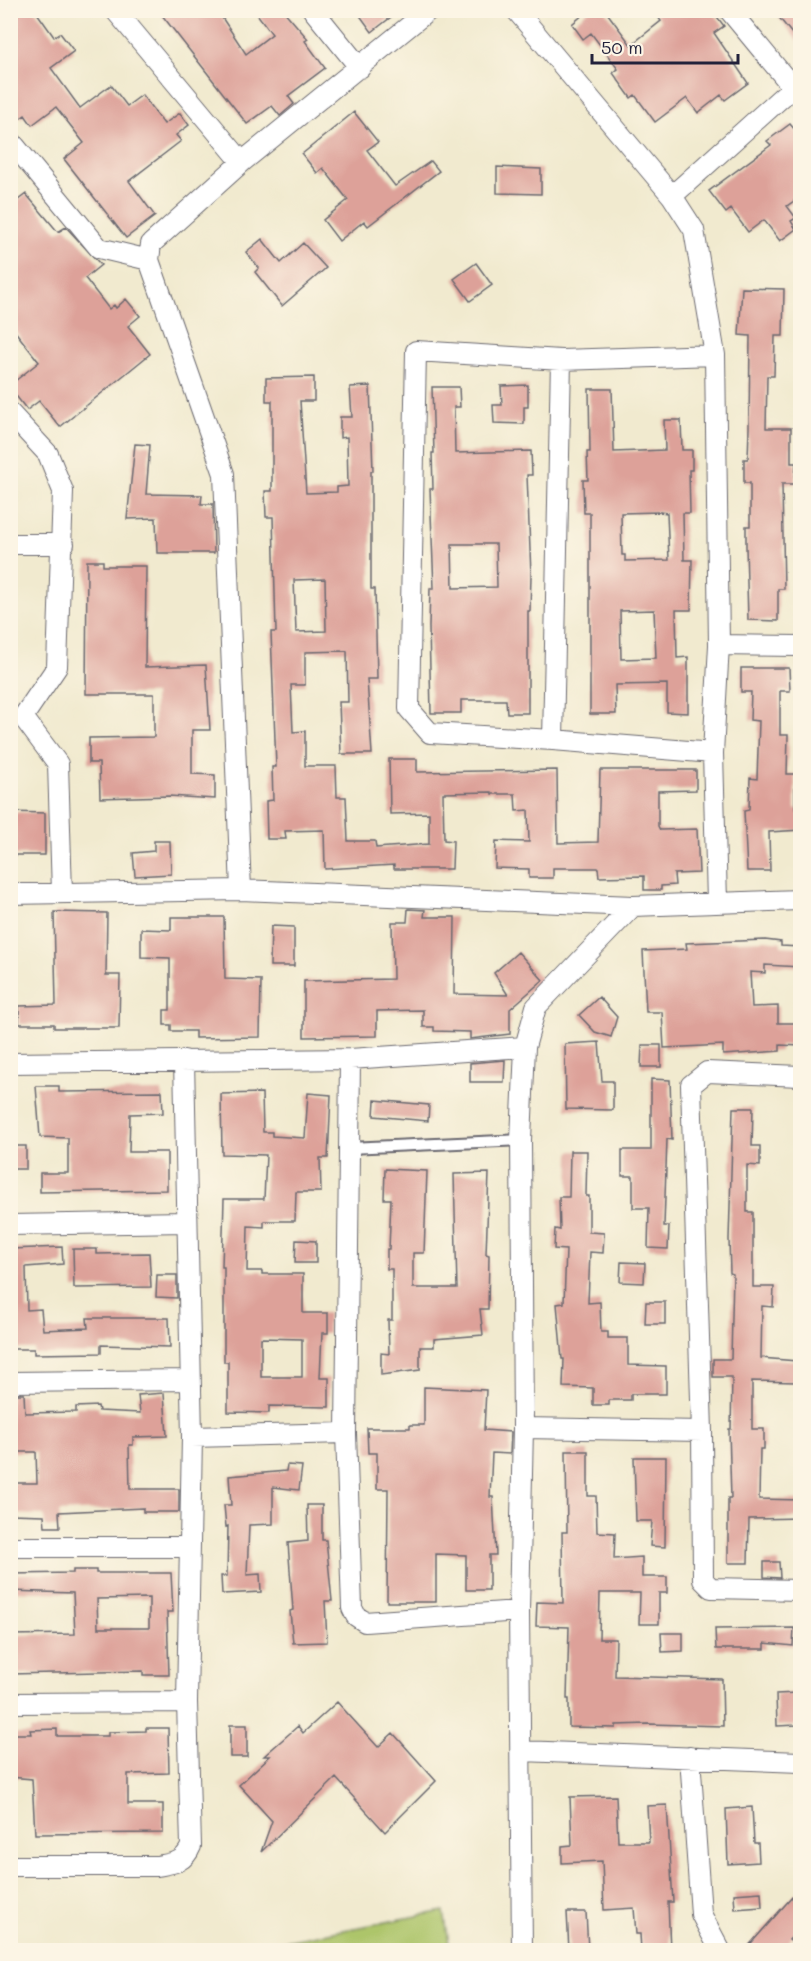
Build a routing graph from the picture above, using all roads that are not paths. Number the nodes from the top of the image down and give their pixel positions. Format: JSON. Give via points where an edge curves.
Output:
{"nodes":[{"id":1,"x":115,"y":10,"type":"edge"},
{"id":2,"x":313,"y":10,"type":"edge"},
{"id":3,"x":429,"y":10,"type":"edge"},
{"id":4,"x":516,"y":10,"type":"edge"},
{"id":5,"x":729,"y":10,"type":"edge"},
{"id":6,"x":360,"y":68,"type":"junction"},
{"id":7,"x":797,"y":92,"type":"edge"},
{"id":8,"x":10,"y":140,"type":"edge"},
{"id":9,"x":243,"y":162,"type":"junction"},
{"id":10,"x":672,"y":196,"type":"junction"},
{"id":11,"x":149,"y":260,"type":"junction"},
{"id":12,"x":715,"y":355,"type":"junction"},
{"id":13,"x":561,"y":360,"type":"junction"},
{"id":14,"x":10,"y":413,"type":"edge"},
{"id":15,"x":10,"y":544,"type":"edge"},
{"id":16,"x":64,"y":544,"type":"junction"},
{"id":17,"x":719,"y":645,"type":"junction"},
{"id":18,"x":801,"y":646,"type":"edge"},
{"id":19,"x":17,"y":717,"type":"edge"},
{"id":20,"x":553,"y":740,"type":"junction"},
{"id":21,"x":713,"y":753,"type":"junction"},
{"id":22,"x":241,"y":890,"type":"junction"},
{"id":23,"x":62,"y":893,"type":"junction"},
{"id":24,"x":10,"y":894,"type":"edge"},
{"id":25,"x":801,"y":900,"type":"edge"},
{"id":26,"x":717,"y":902,"type":"junction"},
{"id":27,"x":633,"y":906,"type":"junction"},
{"id":28,"x":525,"y":1047,"type":"junction"},
{"id":29,"x":184,"y":1059,"type":"junction"},
{"id":30,"x":350,"y":1059,"type":"junction"},
{"id":31,"x":10,"y":1063,"type":"edge"},
{"id":32,"x":801,"y":1076,"type":"edge"},
{"id":33,"x":521,"y":1140,"type":"junction"},
{"id":34,"x":349,"y":1148,"type":"junction"},
{"id":35,"x":186,"y":1222,"type":"junction"},
{"id":36,"x":10,"y":1225,"type":"edge"},
{"id":37,"x":190,"y":1380,"type":"junction"},
{"id":38,"x":10,"y":1382,"type":"edge"},
{"id":39,"x":524,"y":1428,"type":"junction"},
{"id":40,"x":702,"y":1431,"type":"junction"},
{"id":41,"x":346,"y":1433,"type":"junction"},
{"id":42,"x":192,"y":1437,"type":"junction"},
{"id":43,"x":10,"y":1547,"type":"edge"},
{"id":44,"x":189,"y":1547,"type":"junction"},
{"id":45,"x":801,"y":1590,"type":"edge"},
{"id":46,"x":519,"y":1611,"type":"junction"},
{"id":47,"x":187,"y":1702,"type":"junction"},
{"id":48,"x":10,"y":1703,"type":"edge"},
{"id":49,"x":522,"y":1751,"type":"junction"},
{"id":50,"x":690,"y":1756,"type":"junction"},
{"id":51,"x":801,"y":1762,"type":"edge"},
{"id":52,"x":10,"y":1866,"type":"edge"},
{"id":53,"x":522,"y":1950,"type":"edge"},
{"id":54,"x":720,"y":1950,"type":"edge"}],
"edges":[{"from":1,"to":9,"type":"street"},
{"from":2,"to":6,"type":"street"},
{"from":3,"to":6,"type":"street"},
{"from":4,"to":10,"type":"street"},
{"from":5,"to":7,"type":"street"},
{"from":6,"to":9,"type":"street"},
{"from":7,"to":10,"type":"street"},
{"from":8,"to":11,"type":"street","via":[[99,248]]},
{"from":9,"to":11,"type":"street","via":[[151,244]]},
{"from":10,"to":12,"type":"street","via":[[694,230]]},
{"from":11,"to":22,"type":"street","via":[[224,474]]},
{"from":12,"to":13,"type":"street"},
{"from":12,"to":17,"type":"street"},
{"from":13,"to":20,"type":"street"},
{"from":13,"to":20,"type":"street","via":[[416,351],[410,709],[430,733]]},
{"from":14,"to":16,"type":"street","via":[[48,454],[63,491]]},
{"from":15,"to":16,"type":"street"},
{"from":16,"to":19,"type":"street","via":[[57,667]]},
{"from":17,"to":18,"type":"street"},
{"from":17,"to":21,"type":"street"},
{"from":19,"to":23,"type":"street","via":[[58,764]]},
{"from":20,"to":21,"type":"street"},
{"from":21,"to":26,"type":"street"},
{"from":22,"to":23,"type":"street"},
{"from":22,"to":27,"type":"street"},
{"from":23,"to":24,"type":"street"},
{"from":25,"to":26,"type":"street"},
{"from":26,"to":27,"type":"street"},
{"from":27,"to":28,"type":"street","via":[[536,1008]]},
{"from":28,"to":30,"type":"street"},
{"from":28,"to":33,"type":"street"},
{"from":29,"to":30,"type":"street"},
{"from":29,"to":31,"type":"street"},
{"from":29,"to":35,"type":"street"},
{"from":30,"to":34,"type":"street"},
{"from":32,"to":40,"type":"street","via":[[708,1072],[691,1084]]},
{"from":33,"to":34,"type":"lane"},
{"from":33,"to":39,"type":"street"},
{"from":34,"to":41,"type":"street"},
{"from":35,"to":36,"type":"street"},
{"from":35,"to":37,"type":"street"},
{"from":37,"to":38,"type":"street"},
{"from":37,"to":42,"type":"street"},
{"from":39,"to":40,"type":"street"},
{"from":39,"to":46,"type":"street"},
{"from":40,"to":45,"type":"street","via":[[703,1580],[711,1588]]},
{"from":41,"to":42,"type":"street"},
{"from":41,"to":46,"type":"street","via":[[352,1608],[356,1616],[366,1622]]},
{"from":42,"to":44,"type":"street"},
{"from":43,"to":44,"type":"street"},
{"from":44,"to":47,"type":"street"},
{"from":46,"to":49,"type":"street"},
{"from":47,"to":48,"type":"street"},
{"from":47,"to":52,"type":"street","via":[[191,1846],[187,1856],[179,1862],[157,1866]]},
{"from":49,"to":50,"type":"street"},
{"from":49,"to":53,"type":"street"},
{"from":50,"to":51,"type":"street"},
{"from":50,"to":54,"type":"street","via":[[701,1914]]}]}
